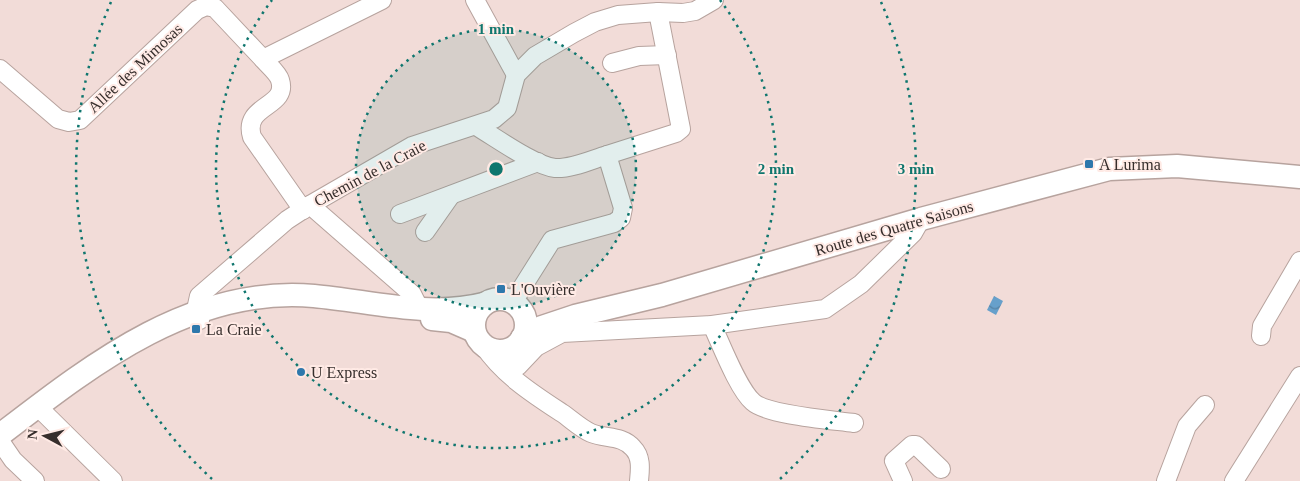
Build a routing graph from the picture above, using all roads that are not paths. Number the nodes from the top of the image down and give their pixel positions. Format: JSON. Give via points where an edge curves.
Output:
{"nodes":[{"id":1,"x":382,"y":0,"type":"edge"},
{"id":2,"x":474,"y":0,"type":"edge"},
{"id":3,"x":714,"y":0,"type":"edge"},
{"id":4,"x":658,"y":12,"type":"junction"},
{"id":5,"x":667,"y":55,"type":"junction"},
{"id":6,"x":263,"y":60,"type":"junction"},
{"id":7,"x":612,"y":63,"type":"dead end"},
{"id":8,"x":0,"y":69,"type":"edge"},
{"id":9,"x":516,"y":75,"type":"junction"},
{"id":10,"x":476,"y":126,"type":"junction"},
{"id":11,"x":607,"y":155,"type":"junction"},
{"id":12,"x":538,"y":162,"type":"junction"},
{"id":13,"x":1218,"y":171,"type":"junction"},
{"id":14,"x":1300,"y":177,"type":"edge"},
{"id":15,"x":1300,"y":186,"type":"edge"},
{"id":16,"x":450,"y":195,"type":"junction"},
{"id":17,"x":306,"y":208,"type":"junction"},
{"id":18,"x":400,"y":214,"type":"dead end"},
{"id":19,"x":921,"y":219,"type":"junction"},
{"id":20,"x":425,"y":232,"type":"dead end"},
{"id":21,"x":1300,"y":262,"type":"edge"},
{"id":22,"x":484,"y":304,"type":"junction"},
{"id":23,"x":205,"y":306,"type":"junction"},
{"id":24,"x":518,"y":306,"type":"junction"},
{"id":25,"x":415,"y":308,"type":"junction"},
{"id":26,"x":575,"y":316,"type":"junction"},
{"id":27,"x":712,"y":325,"type":"junction"},
{"id":28,"x":1261,"y":336,"type":"dead end"},
{"id":29,"x":479,"y":338,"type":"junction"},
{"id":30,"x":512,"y":353,"type":"junction"},
{"id":31,"x":1300,"y":376,"type":"edge"},
{"id":32,"x":1205,"y":405,"type":"dead end"},
{"id":33,"x":40,"y":410,"type":"junction"},
{"id":34,"x":854,"y":423,"type":"dead end"},
{"id":35,"x":0,"y":442,"type":"edge"},
{"id":36,"x":941,"y":469,"type":"dead end"},
{"id":37,"x":35,"y":481,"type":"edge"},
{"id":38,"x":113,"y":481,"type":"edge"},
{"id":39,"x":639,"y":481,"type":"edge"},
{"id":40,"x":904,"y":481,"type":"edge"},
{"id":41,"x":1166,"y":481,"type":"edge"},
{"id":42,"x":1234,"y":481,"type":"edge"}],
"edges":[{"from":1,"to":6,"type":"street"},
{"from":2,"to":9,"type":"street"},
{"from":3,"to":4,"type":"street","name":"Chemin de la Craie","via":[[695,11]]},
{"from":4,"to":5,"type":"street"},
{"from":4,"to":9,"type":"street","name":"Chemin de la Craie","via":[[595,22],[535,56]]},
{"from":5,"to":7,"type":"street","via":[[639,56]]},
{"from":5,"to":11,"type":"street","via":[[681,129]]},
{"from":6,"to":8,"type":"street","name":"Allée des Mimosas","via":[[215,8],[206,6],[197,10],[80,120],[58,119]]},
{"from":6,"to":17,"type":"street","via":[[280,80],[280,90],[276,99],[253,116],[249,126],[252,137]]},
{"from":9,"to":10,"type":"street","name":"Chemin de la Craie","via":[[507,108]]},
{"from":10,"to":12,"type":"street"},
{"from":10,"to":17,"type":"street","name":"Chemin de la Craie","via":[[412,146]]},
{"from":11,"to":12,"type":"street","via":[[554,168]]},
{"from":11,"to":24,"type":"street","via":[[623,208],[621,218],[614,223],[552,240]]},
{"from":12,"to":16,"type":"street"},
{"from":13,"to":14,"type":"main road","name":"Route des Quatre Saisons"},
{"from":13,"to":15,"type":"main road","name":"Route des Quatre Saisons"},
{"from":13,"to":19,"type":"main road","name":"Route des Quatre Saisons","via":[[1178,166],[1109,169]]},
{"from":16,"to":18,"type":"street"},
{"from":16,"to":20,"type":"street"},
{"from":17,"to":23,"type":"street","name":"Chemin de la Craie","via":[[286,220]]},
{"from":17,"to":25,"type":"street","via":[[412,294]]},
{"from":19,"to":26,"type":"main road","name":"Route des Quatre Saisons","via":[[662,295]]},
{"from":19,"to":27,"type":"street","via":[[913,233],[861,284],[825,309]]},
{"from":21,"to":28,"type":"street","via":[[1262,326]]},
{"from":22,"to":24,"type":"main road","name":"Route des Quatre Saisons","via":[[498,298]]},
{"from":22,"to":25,"type":"main road","name":"Route des Quatre Saisons","via":[[452,310]]},
{"from":22,"to":29,"type":"main road","via":[[475,316]]},
{"from":23,"to":25,"type":"main road","via":[[292,294]]},
{"from":23,"to":29,"type":"main road","via":[[313,305],[451,321]]},
{"from":23,"to":33,"type":"main road","via":[[144,334]]},
{"from":24,"to":26,"type":"main road","name":"Route des Quatre Saisons"},
{"from":24,"to":30,"type":"main road","via":[[526,325]]},
{"from":26,"to":30,"type":"main road","name":"Route des Quatre Saisons","via":[[542,327]]},
{"from":27,"to":30,"type":"street","via":[[562,333],[536,347],[518,366]]},
{"from":27,"to":34,"type":"street","via":[[733,369],[755,404],[776,411]]},
{"from":29,"to":30,"type":"main road","via":[[500,351]]},
{"from":30,"to":39,"type":"street","via":[[534,395],[588,432],[626,441],[634,449],[639,457]]},
{"from":31,"to":42,"type":"street"},
{"from":32,"to":41,"type":"street","via":[[1187,426]]},
{"from":33,"to":35,"type":"main road"},
{"from":33,"to":38,"type":"street"},
{"from":35,"to":37,"type":"street"},
{"from":36,"to":40,"type":"street","via":[[916,445],[912,445],[894,461]]}]}
